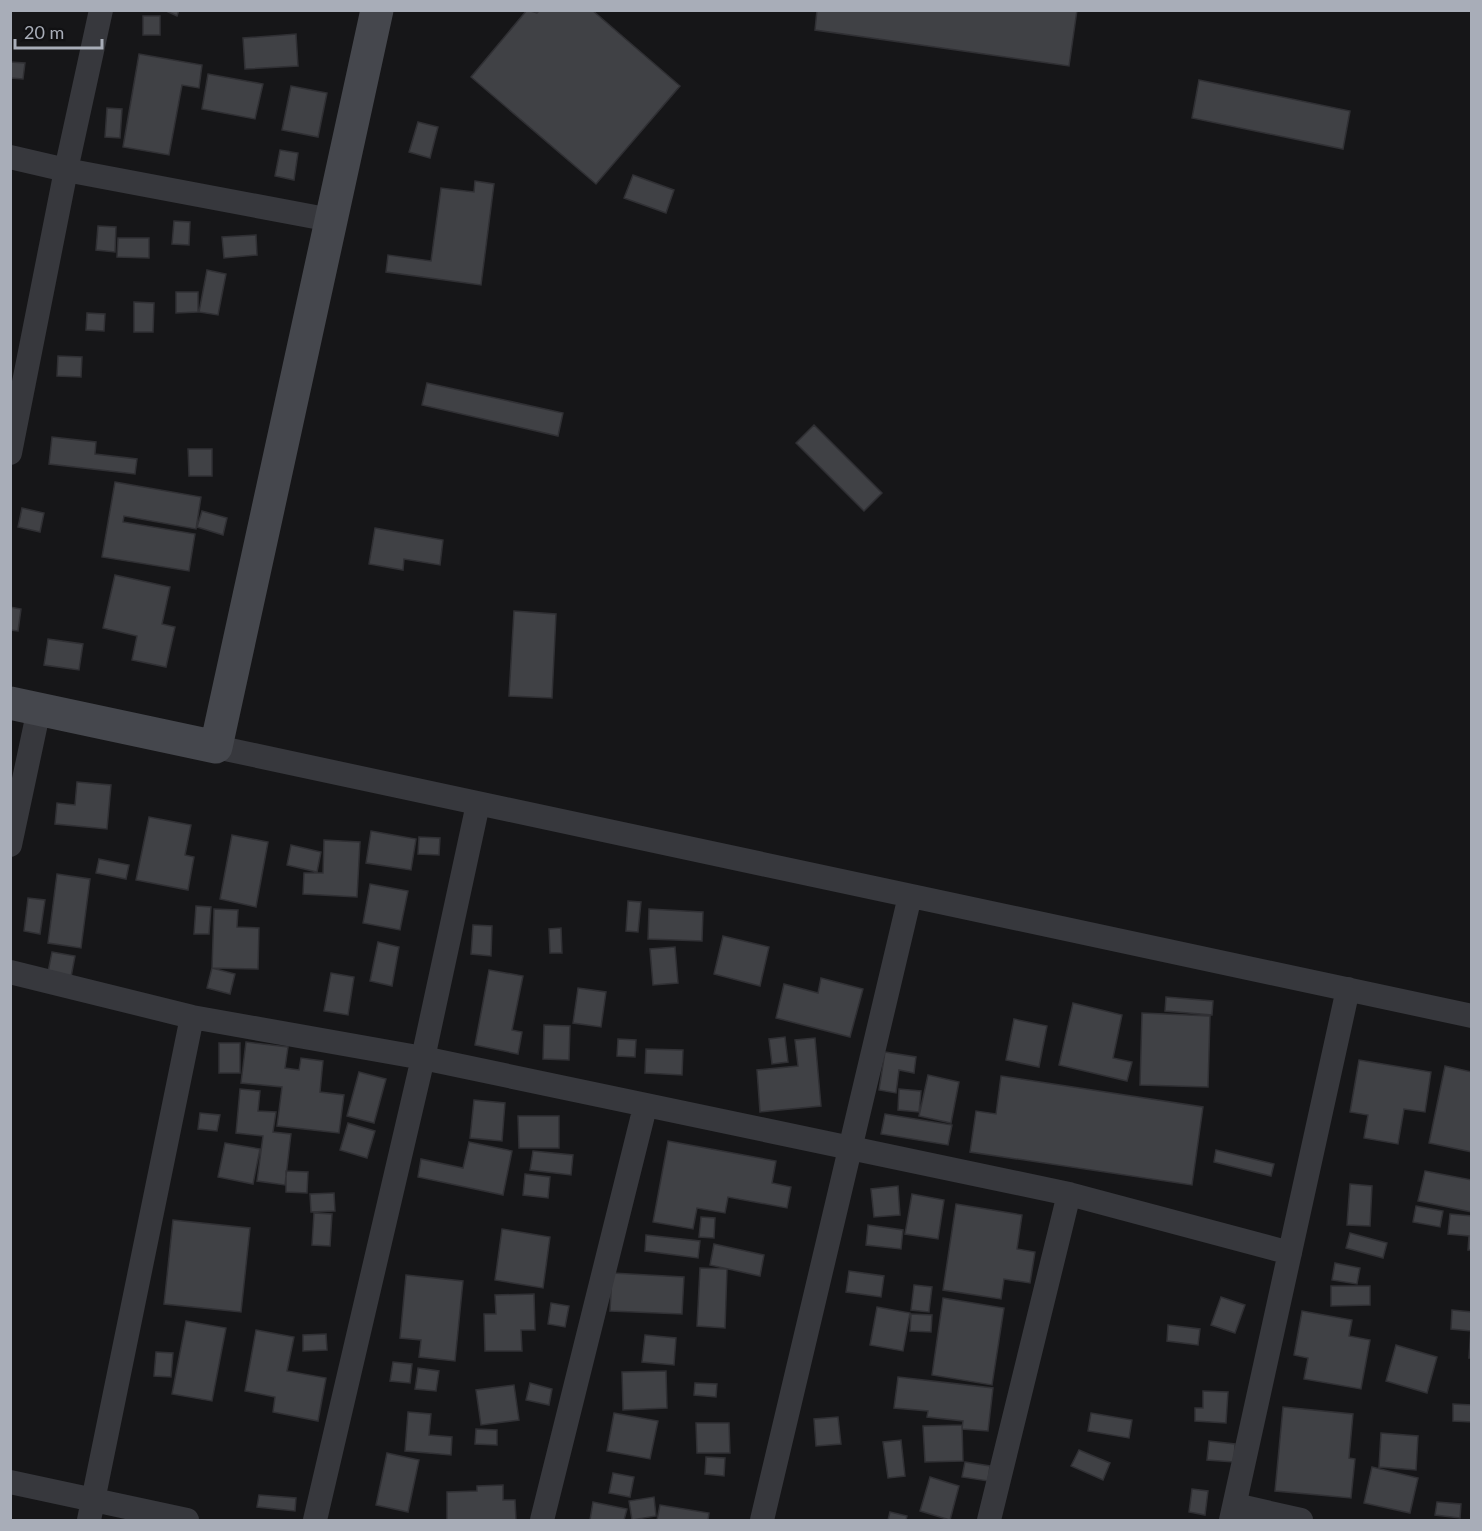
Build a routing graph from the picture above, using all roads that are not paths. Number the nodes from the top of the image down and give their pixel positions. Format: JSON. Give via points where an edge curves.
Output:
{"nodes":[{"id":1,"x":101,"y":10,"type":"edge"},
{"id":2,"x":377,"y":10,"type":"edge"},
{"id":3,"x":10,"y":157,"type":"edge"},
{"id":4,"x":66,"y":170,"type":"junction"},
{"id":5,"x":331,"y":220,"type":"junction"},
{"id":6,"x":10,"y":453,"type":"edge"},
{"id":7,"x":25,"y":706,"type":"edge"},
{"id":8,"x":216,"y":747,"type":"junction"},
{"id":9,"x":478,"y":804,"type":"junction"},
{"id":10,"x":10,"y":846,"type":"edge"},
{"id":11,"x":910,"y":896,"type":"junction"},
{"id":12,"x":10,"y":972,"type":"edge"},
{"id":13,"x":1348,"y":989,"type":"junction"},
{"id":14,"x":1472,"y":1016,"type":"edge"},
{"id":15,"x":192,"y":1017,"type":"junction"},
{"id":16,"x":423,"y":1058,"type":"junction"},
{"id":17,"x":645,"y":1107,"type":"junction"},
{"id":18,"x":850,"y":1147,"type":"junction"},
{"id":19,"x":1069,"y":1194,"type":"junction"},
{"id":20,"x":1290,"y":1253,"type":"junction"},
{"id":21,"x":10,"y":1482,"type":"edge"},
{"id":22,"x":91,"y":1510,"type":"edge"},
{"id":23,"x":1233,"y":1513,"type":"edge"},
{"id":24,"x":187,"y":1521,"type":"edge"},
{"id":25,"x":315,"y":1521,"type":"edge"},
{"id":26,"x":542,"y":1521,"type":"edge"},
{"id":27,"x":762,"y":1521,"type":"edge"},
{"id":28,"x":989,"y":1521,"type":"edge"},
{"id":29,"x":1301,"y":1521,"type":"edge"}],
"edges":[{"from":1,"to":4,"type":"street"},
{"from":2,"to":5,"type":"street"},
{"from":3,"to":4,"type":"street"},
{"from":4,"to":5,"type":"street"},
{"from":4,"to":6,"type":"street"},
{"from":5,"to":8,"type":"street"},
{"from":7,"to":8,"type":"street"},
{"from":7,"to":10,"type":"street"},
{"from":8,"to":9,"type":"street"},
{"from":9,"to":11,"type":"street"},
{"from":9,"to":16,"type":"street"},
{"from":11,"to":13,"type":"street"},
{"from":11,"to":18,"type":"street"},
{"from":12,"to":15,"type":"street"},
{"from":13,"to":14,"type":"street"},
{"from":13,"to":20,"type":"street"},
{"from":15,"to":16,"type":"street"},
{"from":15,"to":22,"type":"street"},
{"from":16,"to":17,"type":"street"},
{"from":16,"to":25,"type":"street"},
{"from":17,"to":18,"type":"street"},
{"from":17,"to":26,"type":"street"},
{"from":18,"to":19,"type":"street"},
{"from":18,"to":27,"type":"street"},
{"from":19,"to":20,"type":"street"},
{"from":19,"to":28,"type":"street"},
{"from":20,"to":23,"type":"street"},
{"from":21,"to":22,"type":"street"},
{"from":22,"to":24,"type":"street"},
{"from":23,"to":29,"type":"street"}]}
